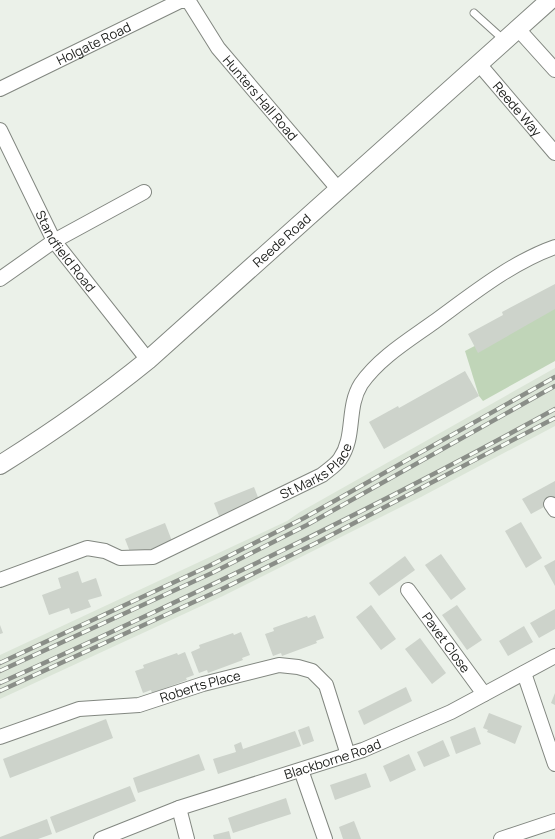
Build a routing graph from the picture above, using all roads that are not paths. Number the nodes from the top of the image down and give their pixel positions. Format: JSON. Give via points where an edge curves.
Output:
{"nodes":[{"id":1,"x":550,"y":0,"type":"edge"},
{"id":2,"x":188,"y":1,"type":"edge"},
{"id":3,"x":474,"y":13,"type":"dead end"},
{"id":4,"x":518,"y":29,"type":"junction"},
{"id":5,"x":505,"y":41,"type":"junction"},
{"id":6,"x":479,"y":64,"type":"junction"},
{"id":7,"x":555,"y":70,"type":"edge"},
{"id":8,"x":0,"y":89,"type":"edge"},
{"id":9,"x":0,"y":130,"type":"edge"},
{"id":10,"x":555,"y":153,"type":"edge"},
{"id":11,"x":339,"y":190,"type":"junction"},
{"id":12,"x":144,"y":192,"type":"dead end"},
{"id":13,"x":54,"y":241,"type":"junction"},
{"id":14,"x":555,"y":247,"type":"edge"},
{"id":15,"x":0,"y":279,"type":"edge"},
{"id":16,"x":148,"y":360,"type":"junction"},
{"id":17,"x":0,"y":465,"type":"edge"},
{"id":18,"x":0,"y":580,"type":"edge"},
{"id":19,"x":408,"y":590,"type":"dead end"},
{"id":20,"x":555,"y":656,"type":"edge"},
{"id":21,"x":524,"y":673,"type":"junction"},
{"id":22,"x":484,"y":694,"type":"junction"},
{"id":23,"x":0,"y":737,"type":"edge"},
{"id":24,"x":348,"y":755,"type":"junction"},
{"id":25,"x":555,"y":764,"type":"edge"},
{"id":26,"x":301,"y":770,"type":"junction"},
{"id":27,"x":179,"y":808,"type":"junction"},
{"id":28,"x":555,"y":822,"type":"edge"},
{"id":29,"x":101,"y":839,"type":"edge"},
{"id":30,"x":187,"y":839,"type":"edge"},
{"id":31,"x":325,"y":839,"type":"edge"},
{"id":32,"x":501,"y":839,"type":"edge"}],
"edges":[{"from":1,"to":4,"type":"street","name":"Reede Road"},
{"from":2,"to":8,"type":"street","name":"Holgate Road","via":[[180,1]]},
{"from":2,"to":11,"type":"street","name":"Hunters Hall Road","via":[[218,48]]},
{"from":3,"to":5,"type":"lane"},
{"from":4,"to":5,"type":"street","name":"Reede Road"},
{"from":4,"to":7,"type":"street"},
{"from":5,"to":6,"type":"street","name":"Reede Road"},
{"from":6,"to":10,"type":"street","name":"Reede Way"},
{"from":6,"to":11,"type":"street","name":"Reede Road"},
{"from":9,"to":13,"type":"street","name":"Standfield Road"},
{"from":11,"to":16,"type":"street","name":"Reede Road"},
{"from":12,"to":13,"type":"street"},
{"from":13,"to":15,"type":"street"},
{"from":13,"to":16,"type":"street","name":"Standfield Road"},
{"from":14,"to":18,"type":"street","name":"St Marks Place","via":[[539,252],[479,289],[404,343],[377,366],[361,385],[351,408],[350,438],[340,460],[322,475],[153,557],[120,558],[105,551],[87,548]]},
{"from":16,"to":17,"type":"street","name":"Reede Road","via":[[109,392]]},
{"from":19,"to":22,"type":"street","name":"Pavet Close"},
{"from":20,"to":21,"type":"street","name":"Blackborne Road"},
{"from":21,"to":22,"type":"street","name":"Blackborne Road"},
{"from":21,"to":25,"type":"street"},
{"from":22,"to":24,"type":"street","name":"Blackborne Road","via":[[451,712]]},
{"from":23,"to":24,"type":"street","name":"Roberts Place","via":[[79,709],[139,705],[203,684],[279,665],[312,672],[326,685]]},
{"from":24,"to":26,"type":"street","name":"Blackborne Road"},
{"from":26,"to":27,"type":"street","name":"Blackborne Road"},
{"from":26,"to":31,"type":"street"},
{"from":27,"to":29,"type":"street","name":"Blackborne Road"},
{"from":27,"to":30,"type":"street"},
{"from":28,"to":32,"type":"street"}]}
